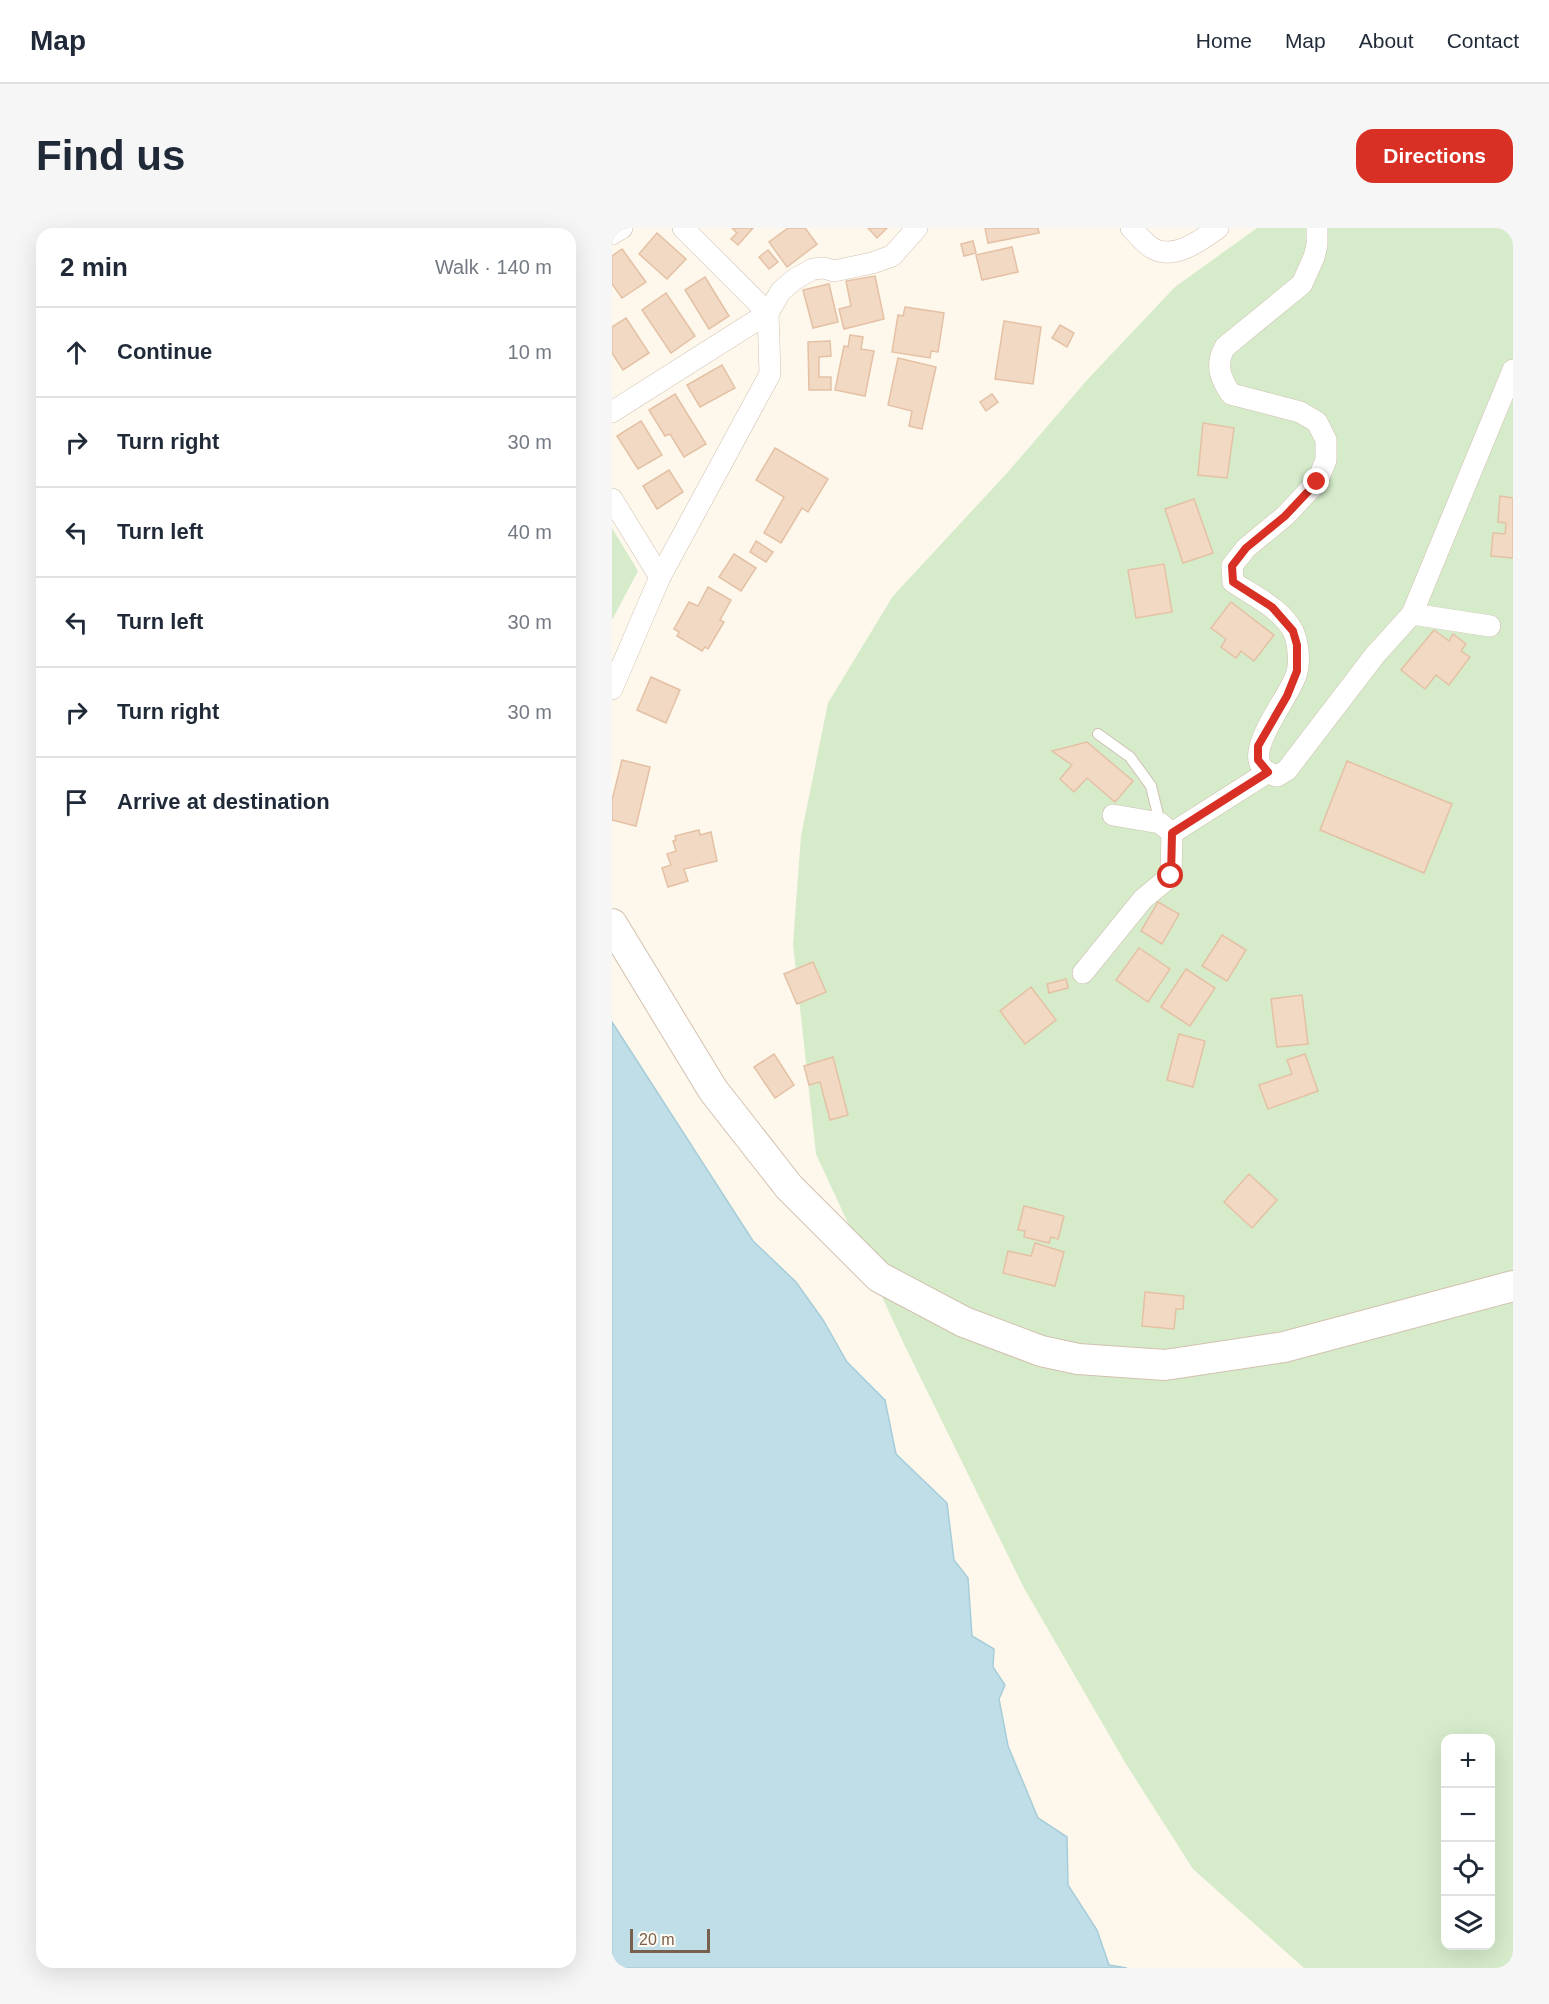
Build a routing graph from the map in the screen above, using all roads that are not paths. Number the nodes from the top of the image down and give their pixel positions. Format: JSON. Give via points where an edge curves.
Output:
{"nodes":[{"id":1,"x":622,"y":228,"type":"edge"},
{"id":2,"x":683,"y":228,"type":"edge"},
{"id":3,"x":917,"y":228,"type":"edge"},
{"id":4,"x":1131,"y":228,"type":"edge"},
{"id":5,"x":1218,"y":228,"type":"edge"},
{"id":6,"x":1317,"y":228,"type":"edge"},
{"id":7,"x":612,"y":234,"type":"edge"},
{"id":8,"x":768,"y":313,"type":"junction"},
{"id":9,"x":1513,"y":370,"type":"edge"},
{"id":10,"x":612,"y":412,"type":"edge"},
{"id":11,"x":612,"y":499,"type":"edge"},
{"id":12,"x":660,"y":577,"type":"junction"},
{"id":13,"x":1412,"y":614,"type":"junction"},
{"id":14,"x":1490,"y":626,"type":"dead end"},
{"id":15,"x":612,"y":689,"type":"edge"},
{"id":16,"x":1098,"y":734,"type":"dead end"},
{"id":17,"x":1268,"y":772,"type":"junction"},
{"id":18,"x":1113,"y":815,"type":"dead end"},
{"id":19,"x":1166,"y":828,"type":"junction"},
{"id":20,"x":612,"y":924,"type":"edge"},
{"id":21,"x":1083,"y":974,"type":"dead end"},
{"id":22,"x":1513,"y":1286,"type":"edge"}],
"edges":[{"from":1,"to":7,"type":"street"},
{"from":2,"to":8,"type":"street"},
{"from":3,"to":8,"type":"street","via":[[892,256],[834,271],[813,269],[795,279],[781,291]]},
{"from":4,"to":5,"type":"street","via":[[1153,249],[1164,252],[1199,242]]},
{"from":6,"to":17,"type":"street","via":[[1314,257],[1302,284],[1225,347],[1218,366],[1231,394],[1300,412],[1317,422],[1326,440],[1326,460],[1317,482],[1232,566],[1233,582],[1272,607],[1293,631],[1297,645],[1297,671],[1258,746],[1258,760]]},
{"from":8,"to":10,"type":"street"},
{"from":8,"to":12,"type":"street","via":[[770,374]]},
{"from":9,"to":13,"type":"street"},
{"from":11,"to":12,"type":"street"},
{"from":12,"to":15,"type":"street"},
{"from":13,"to":14,"type":"street"},
{"from":13,"to":17,"type":"street","via":[[1375,655],[1287,770],[1277,776]]},
{"from":16,"to":19,"type":"lane","via":[[1130,757],[1144,776]]},
{"from":17,"to":19,"type":"street"},
{"from":18,"to":19,"type":"street"},
{"from":19,"to":21,"type":"street","via":[[1171,876],[1143,899]]},
{"from":20,"to":22,"type":"street","via":[[713,1090],[789,1187],[879,1277],[964,1322],[1041,1351],[1078,1359],[1165,1365],[1284,1347]]}]}
